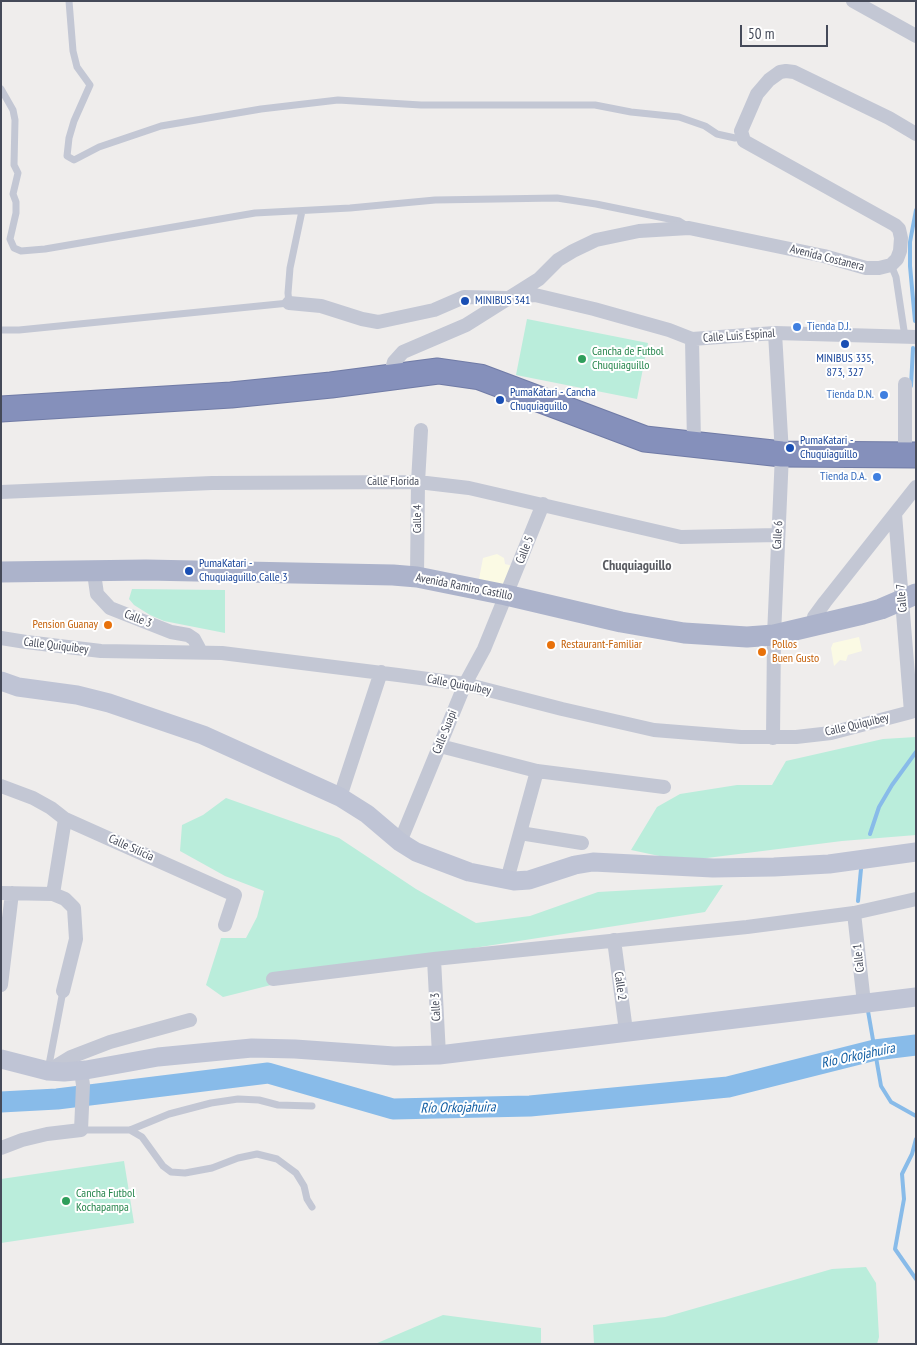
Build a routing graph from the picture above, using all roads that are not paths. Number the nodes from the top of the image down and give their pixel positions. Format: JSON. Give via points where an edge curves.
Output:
{"nodes":[{"id":1,"x":69,"y":1,"type":"edge"},
{"id":2,"x":853,"y":1,"type":"edge"},
{"id":3,"x":916,"y":36,"type":"edge"},
{"id":4,"x":1,"y":89,"type":"edge"},
{"id":5,"x":916,"y":134,"type":"edge"},
{"id":6,"x":741,"y":137,"type":"junction"},
{"id":7,"x":302,"y":210,"type":"junction"},
{"id":8,"x":689,"y":228,"type":"junction"},
{"id":9,"x":891,"y":265,"type":"junction"},
{"id":10,"x":508,"y":298,"type":"junction"},
{"id":11,"x":289,"y":303,"type":"junction"},
{"id":12,"x":1,"y":330,"type":"edge"},
{"id":13,"x":775,"y":333,"type":"junction"},
{"id":14,"x":910,"y":337,"type":"edge"},
{"id":15,"x":692,"y":339,"type":"junction"},
{"id":16,"x":390,"y":376,"type":"junction"},
{"id":17,"x":905,"y":384,"type":"dead end"},
{"id":18,"x":1,"y":409,"type":"edge"},
{"id":19,"x":421,"y":430,"type":"dead end"},
{"id":20,"x":694,"y":443,"type":"junction"},
{"id":21,"x":782,"y":454,"type":"junction"},
{"id":22,"x":910,"y":455,"type":"edge"},
{"id":23,"x":418,"y":482,"type":"junction"},
{"id":24,"x":916,"y":487,"type":"edge"},
{"id":25,"x":1,"y":492,"type":"edge"},
{"id":26,"x":542,"y":504,"type":"junction"},
{"id":27,"x":895,"y":514,"type":"junction"},
{"id":28,"x":778,"y":536,"type":"junction"},
{"id":29,"x":97,"y":570,"type":"junction"},
{"id":30,"x":1,"y":572,"type":"edge"},
{"id":31,"x":417,"y":577,"type":"junction"},
{"id":32,"x":506,"y":595,"type":"junction"},
{"id":33,"x":909,"y":596,"type":"edge"},
{"id":34,"x":812,"y":627,"type":"junction"},
{"id":35,"x":774,"y":635,"type":"junction"},
{"id":36,"x":1,"y":638,"type":"edge"},
{"id":37,"x":201,"y":652,"type":"junction"},
{"id":38,"x":381,"y":672,"type":"junction"},
{"id":39,"x":1,"y":681,"type":"edge"},
{"id":40,"x":465,"y":684,"type":"junction"},
{"id":41,"x":911,"y":712,"type":"joint"},
{"id":42,"x":773,"y":738,"type":"junction"},
{"id":43,"x":440,"y":746,"type":"junction"},
{"id":44,"x":537,"y":771,"type":"junction"},
{"id":45,"x":1,"y":786,"type":"edge"},
{"id":46,"x":664,"y":787,"type":"dead end"},
{"id":47,"x":340,"y":796,"type":"junction"},
{"id":48,"x":65,"y":819,"type":"junction"},
{"id":49,"x":520,"y":833,"type":"junction"},
{"id":50,"x":400,"y":842,"type":"junction"},
{"id":51,"x":582,"y":844,"type":"dead end"},
{"id":52,"x":916,"y":852,"type":"edge"},
{"id":53,"x":507,"y":880,"type":"junction"},
{"id":54,"x":6,"y":893,"type":"edge"},
{"id":55,"x":53,"y":894,"type":"junction"},
{"id":56,"x":916,"y":899,"type":"edge"},
{"id":57,"x":854,"y":913,"type":"junction"},
{"id":58,"x":225,"y":925,"type":"dead end"},
{"id":59,"x":614,"y":940,"type":"junction"},
{"id":60,"x":4,"y":952,"type":"edge"},
{"id":61,"x":434,"y":959,"type":"junction"},
{"id":62,"x":273,"y":978,"type":"dead end"},
{"id":63,"x":1,"y":985,"type":"edge"},
{"id":64,"x":63,"y":991,"type":"joint"},
{"id":65,"x":916,"y":996,"type":"edge"},
{"id":66,"x":864,"y":1003,"type":"junction"},
{"id":67,"x":190,"y":1020,"type":"dead end"},
{"id":68,"x":626,"y":1031,"type":"junction"},
{"id":69,"x":439,"y":1055,"type":"junction"},
{"id":70,"x":1,"y":1059,"type":"edge"},
{"id":71,"x":48,"y":1071,"type":"junction"},
{"id":72,"x":82,"y":1078,"type":"junction"},
{"id":73,"x":312,"y":1106,"type":"dead end"},
{"id":74,"x":81,"y":1130,"type":"junction"},
{"id":75,"x":130,"y":1130,"type":"junction"},
{"id":76,"x":1,"y":1148,"type":"edge"},
{"id":77,"x":312,"y":1207,"type":"dead end"}],
"edges":[{"from":1,"to":6,"type":"lane","via":[[77,67],[90,85],[69,138],[68,156],[74,160],[99,147],[161,126],[338,100],[422,105],[595,105],[679,117],[717,134]]},
{"from":2,"to":3,"type":"street"},
{"from":4,"to":7,"type":"lane","via":[[15,120],[14,165],[18,173],[13,194],[16,213],[10,239],[14,248],[21,251],[255,214]]},
{"from":5,"to":6,"type":"street","via":[[890,118],[786,70],[769,80],[757,94]]},
{"from":6,"to":9,"type":"street","via":[[753,147],[895,225],[901,238],[900,251]]},
{"from":7,"to":8,"type":"lane","via":[[435,200],[557,198],[679,220]]},
{"from":7,"to":11,"type":"lane","via":[[290,268]]},
{"from":8,"to":9,"type":"street","name":"Avenida Costanera","via":[[866,268]]},
{"from":8,"to":10,"type":"street","name":"Avenida Costanera","via":[[639,231],[596,240],[558,260],[539,279]]},
{"from":9,"to":14,"type":"lane"},
{"from":10,"to":11,"type":"street","name":"Calle Luis Espinal","via":[[464,297],[434,310],[378,322],[321,306]]},
{"from":10,"to":15,"type":"street","name":"Calle Luis Espinal","via":[[535,295]]},
{"from":10,"to":16,"type":"street","name":"Avenida Costanera","via":[[466,325],[403,352],[394,362]]},
{"from":11,"to":12,"type":"lane"},
{"from":13,"to":14,"type":"street","name":"Calle Luis Espinal"},
{"from":13,"to":15,"type":"street","name":"Calle Luis Espinal"},
{"from":13,"to":21,"type":"street","name":"Calle 6"},
{"from":15,"to":20,"type":"street"},
{"from":16,"to":18,"type":"highway","via":[[231,395]]},
{"from":16,"to":20,"type":"highway","via":[[438,371],[480,376],[645,439]]},
{"from":17,"to":22,"type":"street"},
{"from":19,"to":23,"type":"street","name":"Calle 4"},
{"from":20,"to":21,"type":"highway"},
{"from":21,"to":22,"type":"highway"},
{"from":21,"to":28,"type":"street","name":"Calle 6"},
{"from":23,"to":25,"type":"street","name":"Calle Florida","via":[[212,483]]},
{"from":23,"to":26,"type":"street","name":"Calle Florida","via":[[469,488]]},
{"from":23,"to":31,"type":"street","name":"Calle 4"},
{"from":24,"to":27,"type":"street"},
{"from":26,"to":28,"type":"street","name":"Calle Florida","via":[[681,536]]},
{"from":26,"to":32,"type":"street","name":"Calle 5"},
{"from":27,"to":33,"type":"street","name":"Calle 7"},
{"from":27,"to":34,"type":"street","via":[[824,602],[814,617]]},
{"from":28,"to":35,"type":"street","name":"Calle 6"},
{"from":29,"to":30,"type":"main road","name":"Avenida Ramiro Castillo"},
{"from":29,"to":31,"type":"main road","name":"Avenida Ramiro Castillo"},
{"from":29,"to":37,"type":"street","name":"Calle 3","via":[[97,594],[110,608],[170,632],[188,635]]},
{"from":31,"to":32,"type":"main road","name":"Avenida Ramiro Castillo"},
{"from":32,"to":35,"type":"main road","name":"Avenida Ramiro Castillo","via":[[684,633],[747,637]]},
{"from":32,"to":40,"type":"street","name":"Calle Suapi","via":[[484,649]]},
{"from":33,"to":34,"type":"main road","name":"Avenida Ramiro Castillo","via":[[881,609]]},
{"from":33,"to":41,"type":"street","name":"Calle 7"},
{"from":34,"to":35,"type":"main road","name":"Avenida Ramiro Castillo"},
{"from":35,"to":42,"type":"street","name":"Calle 6"},
{"from":36,"to":37,"type":"street","name":"Calle Quiquibey","via":[[101,651]]},
{"from":37,"to":38,"type":"street","name":"Calle Quiquibey"},
{"from":38,"to":40,"type":"street","name":"Calle Quiquibey"},
{"from":38,"to":47,"type":"street"},
{"from":39,"to":47,"type":"main road","via":[[18,687],[85,697],[159,719],[203,735]]},
{"from":40,"to":42,"type":"street","name":"Calle Quiquibey","via":[[654,730]]},
{"from":40,"to":43,"type":"street","name":"Calle Suapi"},
{"from":41,"to":42,"type":"street","name":"Calle Quiquibey","via":[[831,733]]},
{"from":43,"to":44,"type":"street"},
{"from":43,"to":50,"type":"street","name":"Calle Suapi"},
{"from":44,"to":46,"type":"street"},
{"from":44,"to":49,"type":"street"},
{"from":45,"to":48,"type":"street","name":"Calle Silicia","via":[[33,798]]},
{"from":47,"to":50,"type":"main road"},
{"from":48,"to":55,"type":"street"},
{"from":48,"to":58,"type":"street","name":"Calle Silicia","via":[[235,895]]},
{"from":49,"to":51,"type":"street"},
{"from":49,"to":53,"type":"street"},
{"from":50,"to":53,"type":"main road","via":[[416,852],[469,872]]},
{"from":52,"to":53,"type":"main road","via":[[829,864],[774,867],[713,868],[594,862],[529,880]]},
{"from":54,"to":55,"type":"street"},
{"from":54,"to":60,"type":"street"},
{"from":55,"to":64,"type":"street","via":[[74,908],[76,939]]},
{"from":56,"to":57,"type":"street"},
{"from":57,"to":59,"type":"street"},
{"from":57,"to":66,"type":"street","name":"Calle 1"},
{"from":59,"to":61,"type":"street"},
{"from":59,"to":68,"type":"street","name":"Calle 2"},
{"from":60,"to":63,"type":"street"},
{"from":61,"to":62,"type":"street"},
{"from":61,"to":69,"type":"street","name":"Calle 3"},
{"from":64,"to":71,"type":"lane"},
{"from":65,"to":66,"type":"main road"},
{"from":66,"to":68,"type":"main road"},
{"from":67,"to":71,"type":"street","via":[[102,1045],[71,1057]]},
{"from":68,"to":69,"type":"main road"},
{"from":69,"to":72,"type":"main road","via":[[394,1056],[252,1048],[158,1057]]},
{"from":70,"to":71,"type":"main road"},
{"from":71,"to":72,"type":"main road"},
{"from":72,"to":74,"type":"street"},
{"from":73,"to":75,"type":"lane","via":[[238,1099],[169,1114]]},
{"from":74,"to":75,"type":"lane"},
{"from":74,"to":76,"type":"street","via":[[47,1134]]},
{"from":75,"to":77,"type":"lane","via":[[142,1137],[171,1172],[212,1168],[257,1154],[277,1159],[296,1173]]}]}
